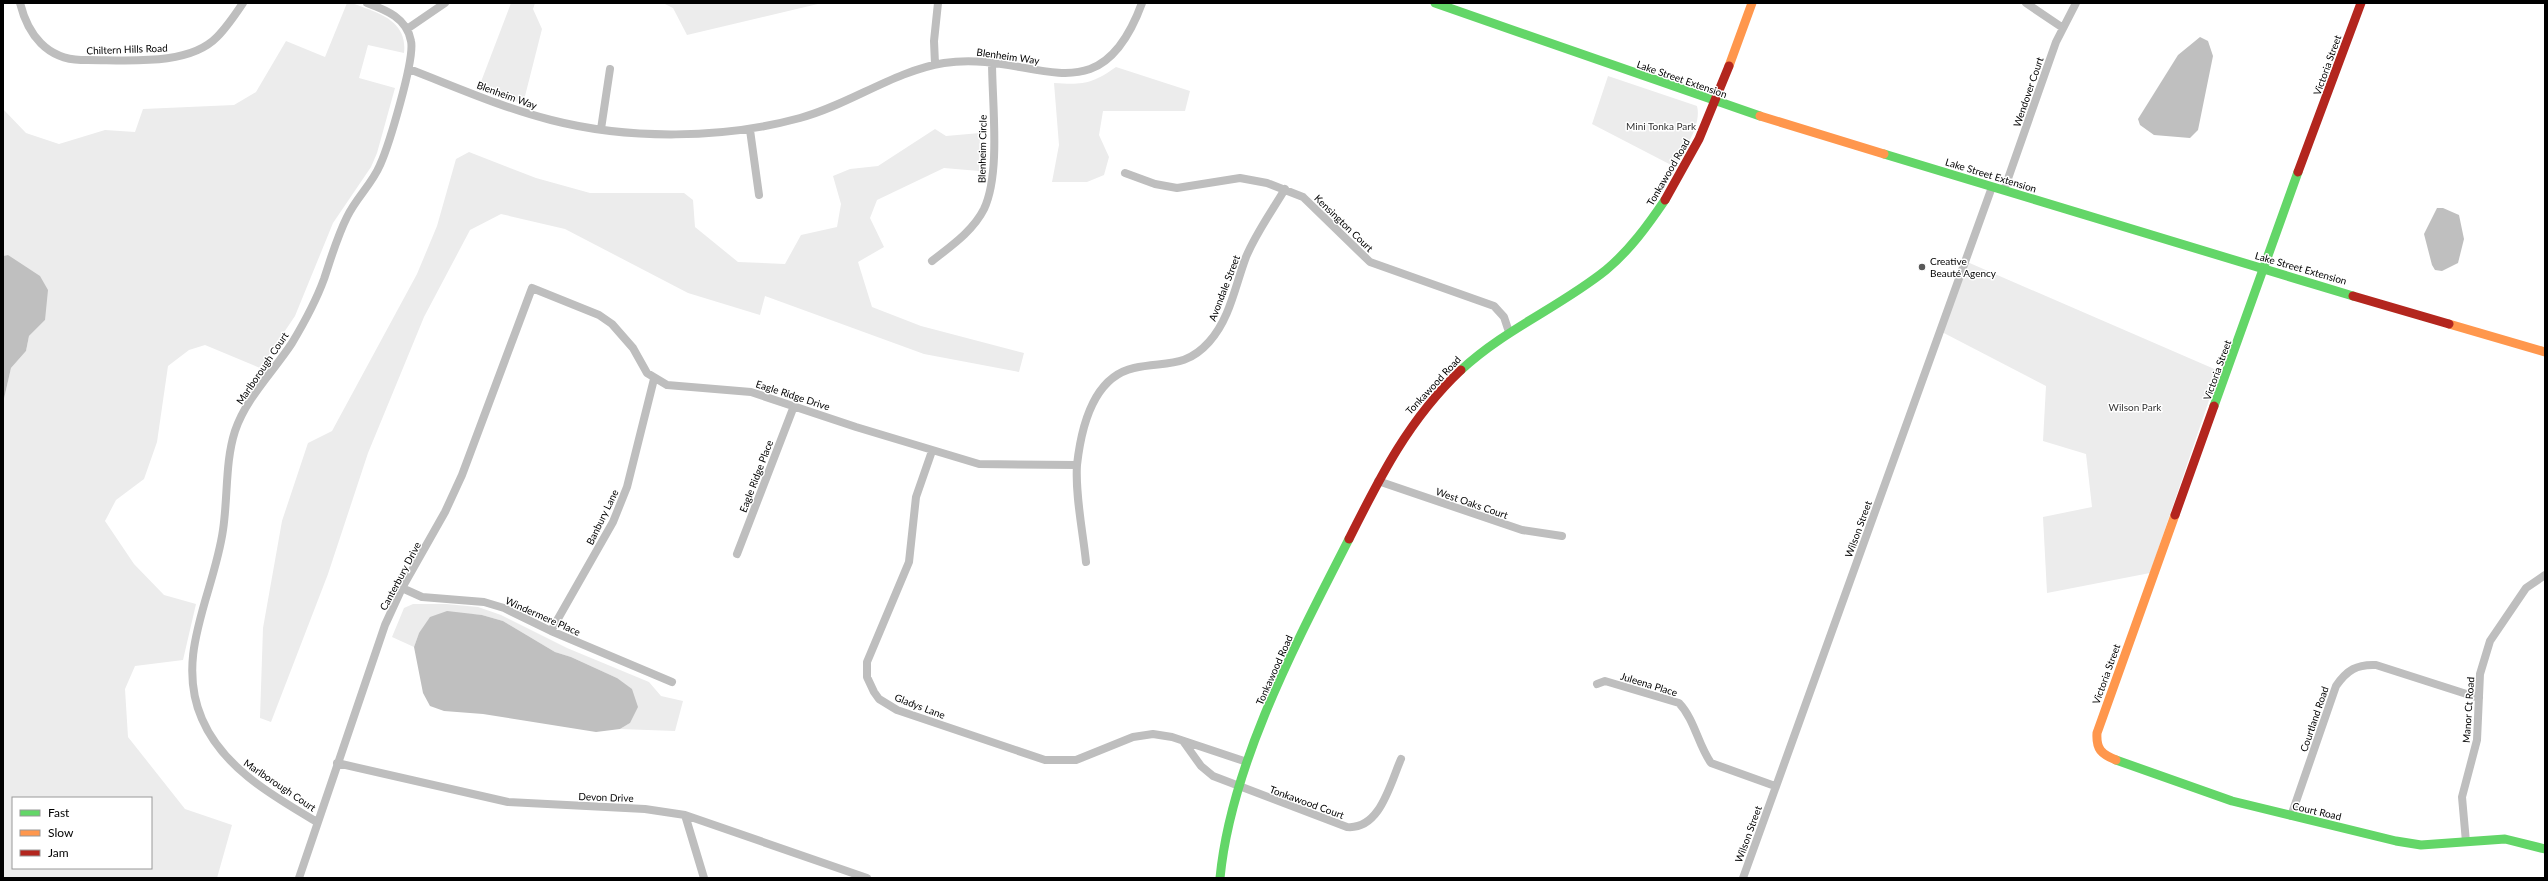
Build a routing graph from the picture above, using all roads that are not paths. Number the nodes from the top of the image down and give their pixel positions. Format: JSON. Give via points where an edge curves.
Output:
{"nodes":[{"id":1,"x":20,"y":3,"type":"edge"},
{"id":2,"x":243,"y":3,"type":"edge"},
{"id":3,"x":367,"y":3,"type":"edge"},
{"id":4,"x":445,"y":3,"type":"edge"},
{"id":5,"x":938,"y":3,"type":"edge"},
{"id":6,"x":1142,"y":3,"type":"edge"},
{"id":7,"x":1752,"y":3,"type":"edge"},
{"id":8,"x":2026,"y":3,"type":"edge"},
{"id":9,"x":2076,"y":3,"type":"edge"},
{"id":10,"x":2361,"y":3,"type":"edge"},
{"id":11,"x":1439,"y":4,"type":"edge"},
{"id":12,"x":2063,"y":28,"type":"junction"},
{"id":13,"x":407,"y":30,"type":"junction"},
{"id":14,"x":992,"y":62,"type":"junction"},
{"id":15,"x":935,"y":64,"type":"junction"},
{"id":16,"x":409,"y":69,"type":"junction"},
{"id":17,"x":610,"y":69,"type":"dead end"},
{"id":18,"x":1716,"y":102,"type":"junction"},
{"id":19,"x":601,"y":129,"type":"junction"},
{"id":20,"x":750,"y":130,"type":"junction"},
{"id":21,"x":1125,"y":173,"type":"dead end"},
{"id":22,"x":1992,"y":187,"type":"junction"},
{"id":23,"x":1285,"y":189,"type":"junction"},
{"id":24,"x":2004,"y":190,"type":"junction"},
{"id":25,"x":760,"y":195,"type":"dead end"},
{"id":26,"x":932,"y":261,"type":"dead end"},
{"id":27,"x":2263,"y":268,"type":"junction"},
{"id":28,"x":1509,"y":332,"type":"junction"},
{"id":29,"x":2545,"y":352,"type":"edge"},
{"id":30,"x":654,"y":379,"type":"junction"},
{"id":31,"x":794,"y":406,"type":"junction"},
{"id":32,"x":932,"y":451,"type":"junction"},
{"id":33,"x":1078,"y":465,"type":"junction"},
{"id":34,"x":1378,"y":481,"type":"junction"},
{"id":35,"x":1562,"y":536,"type":"dead end"},
{"id":36,"x":737,"y":554,"type":"dead end"},
{"id":37,"x":1086,"y":562,"type":"dead end"},
{"id":38,"x":2545,"y":575,"type":"edge"},
{"id":39,"x":402,"y":588,"type":"junction"},
{"id":40,"x":551,"y":631,"type":"junction"},
{"id":41,"x":672,"y":682,"type":"dead end"},
{"id":42,"x":1597,"y":684,"type":"dead end"},
{"id":43,"x":2479,"y":698,"type":"junction"},
{"id":44,"x":1183,"y":741,"type":"junction"},
{"id":45,"x":2096,"y":745,"type":"joint"},
{"id":46,"x":1401,"y":759,"type":"dead end"},
{"id":47,"x":1247,"y":762,"type":"junction"},
{"id":48,"x":337,"y":763,"type":"junction"},
{"id":49,"x":1776,"y":786,"type":"junction"},
{"id":50,"x":1240,"y":787,"type":"junction"},
{"id":51,"x":685,"y":815,"type":"junction"},
{"id":52,"x":2291,"y":816,"type":"junction"},
{"id":53,"x":317,"y":822,"type":"junction"},
{"id":54,"x":2466,"y":842,"type":"junction"},
{"id":55,"x":2545,"y":849,"type":"edge"},
{"id":56,"x":298,"y":878,"type":"edge"},
{"id":57,"x":704,"y":878,"type":"edge"},
{"id":58,"x":867,"y":878,"type":"edge"},
{"id":59,"x":1220,"y":878,"type":"edge"},
{"id":60,"x":1742,"y":878,"type":"edge"}],
"edges":[{"from":1,"to":2,"type":"street","name":"Chiltern Hills Road","via":[[29,27],[44,48],[68,60],[81,60],[174,58],[190,54],[217,38]]},
{"from":3,"to":13,"type":"street","via":[[392,13]]},
{"from":4,"to":13,"type":"street"},
{"from":5,"to":15,"type":"street","via":[[934,41]]},
{"from":6,"to":14,"type":"street","name":"Blenheim Way","via":[[1126,40],[1104,62],[1078,74]]},
{"from":7,"to":18,"type":"street","name":"Tonkawood Road"},
{"from":8,"to":12,"type":"street"},
{"from":9,"to":12,"type":"street","name":"Wendover Court"},
{"from":10,"to":27,"type":"street","name":"Victoria Street"},
{"from":11,"to":18,"type":"street","name":"Lake Street Extension"},
{"from":12,"to":24,"type":"street","name":"Wendover Court"},
{"from":13,"to":16,"type":"street","name":"Marlborough Court","via":[[412,53]]},
{"from":14,"to":15,"type":"street","name":"Blenheim Way","via":[[976,60]]},
{"from":14,"to":26,"type":"street","name":"Blenheim Circle","via":[[991,190],[984,210],[972,227]]},
{"from":15,"to":20,"type":"street","name":"Blenheim Way","via":[[802,118]]},
{"from":16,"to":19,"type":"street","name":"Blenheim Way","via":[[550,120]]},
{"from":16,"to":53,"type":"street","name":"Marlborough Court","via":[[380,165],[348,215],[308,314],[291,344],[246,407],[235,430],[218,564],[192,648],[194,696],[213,740],[228,760],[246,775]]},
{"from":17,"to":19,"type":"street"},
{"from":18,"to":22,"type":"street","name":"Lake Street Extension"},
{"from":18,"to":28,"type":"street","name":"Tonkawood Road","via":[[1683,172],[1656,215],[1628,248],[1601,274]]},
{"from":19,"to":20,"type":"street","name":"Blenheim Way","via":[[648,134]]},
{"from":20,"to":25,"type":"street"},
{"from":21,"to":23,"type":"street","name":"Kensington Court","via":[[1166,187],[1177,188],[1250,178]]},
{"from":22,"to":24,"type":"street","name":"Lake Street Extension"},
{"from":22,"to":49,"type":"street","name":"Wilson Street"},
{"from":23,"to":28,"type":"street","name":"Kensington Court","via":[[1303,197],[1316,208],[1352,247],[1370,262],[1494,306],[1504,317]]},
{"from":23,"to":33,"type":"street","name":"Avondale Street","via":[[1249,251],[1218,330],[1196,354],[1181,361],[1165,366],[1135,367],[1111,378],[1094,399],[1085,425]]},
{"from":24,"to":27,"type":"street","name":"Lake Street Extension"},
{"from":27,"to":29,"type":"street","name":"Lake Street Extension"},
{"from":27,"to":45,"type":"street","name":"Victoria Street","via":[[2097,733]]},
{"from":28,"to":34,"type":"street","name":"Tonkawood Road","via":[[1473,359],[1443,388],[1414,422]]},
{"from":30,"to":31,"type":"street","name":"Eagle Ridge Drive","via":[[679,388],[751,392]]},
{"from":30,"to":39,"type":"street","name":"Canterbury Drive","via":[[647,373],[633,348],[612,324],[599,315],[532,288],[462,474],[432,537]]},
{"from":30,"to":40,"type":"street","name":"Banbury Lane","via":[[627,487],[616,515]]},
{"from":31,"to":32,"type":"street","name":"Eagle Ridge Drive"},
{"from":31,"to":36,"type":"street","name":"Eagle Ridge Place"},
{"from":32,"to":33,"type":"street","name":"Eagle Ridge Drive","via":[[979,464]]},
{"from":32,"to":44,"type":"street","name":"Gladys Lane","via":[[916,496],[906,569],[869,654],[866,672],[874,692],[880,699],[897,710],[1045,760],[1081,759],[1144,735],[1162,734]]},
{"from":33,"to":37,"type":"street","name":"Avondale Street"},
{"from":34,"to":35,"type":"street","name":"West Oaks Court","via":[[1522,530]]},
{"from":34,"to":47,"type":"street","name":"Tonkawood Road","via":[[1284,670]]},
{"from":38,"to":43,"type":"street","name":"Manor Ct Road","via":[[2526,588],[2490,641],[2480,674]]},
{"from":39,"to":40,"type":"street","name":"Windermere Place","via":[[422,597],[484,602],[504,608]]},
{"from":39,"to":48,"type":"street","name":"Canterbury Drive","via":[[381,636]]},
{"from":40,"to":41,"type":"street","name":"Windermere Place"},
{"from":42,"to":49,"type":"street","name":"Juleena Place","via":[[1605,680],[1679,703],[1688,712],[1711,763]]},
{"from":43,"to":52,"type":"street","name":"Courtland Road","via":[[2376,665],[2352,668],[2336,686]]},
{"from":43,"to":54,"type":"street","name":"Manor Ct Road","via":[[2477,740],[2462,797]]},
{"from":44,"to":47,"type":"street","name":"Gladys Lane"},
{"from":44,"to":50,"type":"street","via":[[1207,772]]},
{"from":45,"to":52,"type":"street","name":"Court Road","via":[[2103,755],[2232,802]]},
{"from":46,"to":50,"type":"street","name":"Tonkawood Court","via":[[1375,815],[1370,822],[1355,828]]},
{"from":47,"to":50,"type":"street","name":"Tonkawood Road"},
{"from":48,"to":51,"type":"street","name":"Devon Drive","via":[[508,802],[645,809]]},
{"from":48,"to":53,"type":"street","name":"Canterbury Drive"},
{"from":49,"to":60,"type":"street","name":"Wilson Street"},
{"from":50,"to":59,"type":"street","name":"Tonkawood Road","via":[[1224,840]]},
{"from":51,"to":57,"type":"street"},
{"from":51,"to":58,"type":"street","name":"Devon Drive"},
{"from":52,"to":54,"type":"street","name":"Court Road","via":[[2396,841],[2421,844]]},
{"from":53,"to":56,"type":"street","name":"Canterbury Drive"},
{"from":54,"to":55,"type":"street","name":"Court Road","via":[[2505,839]]}]}
